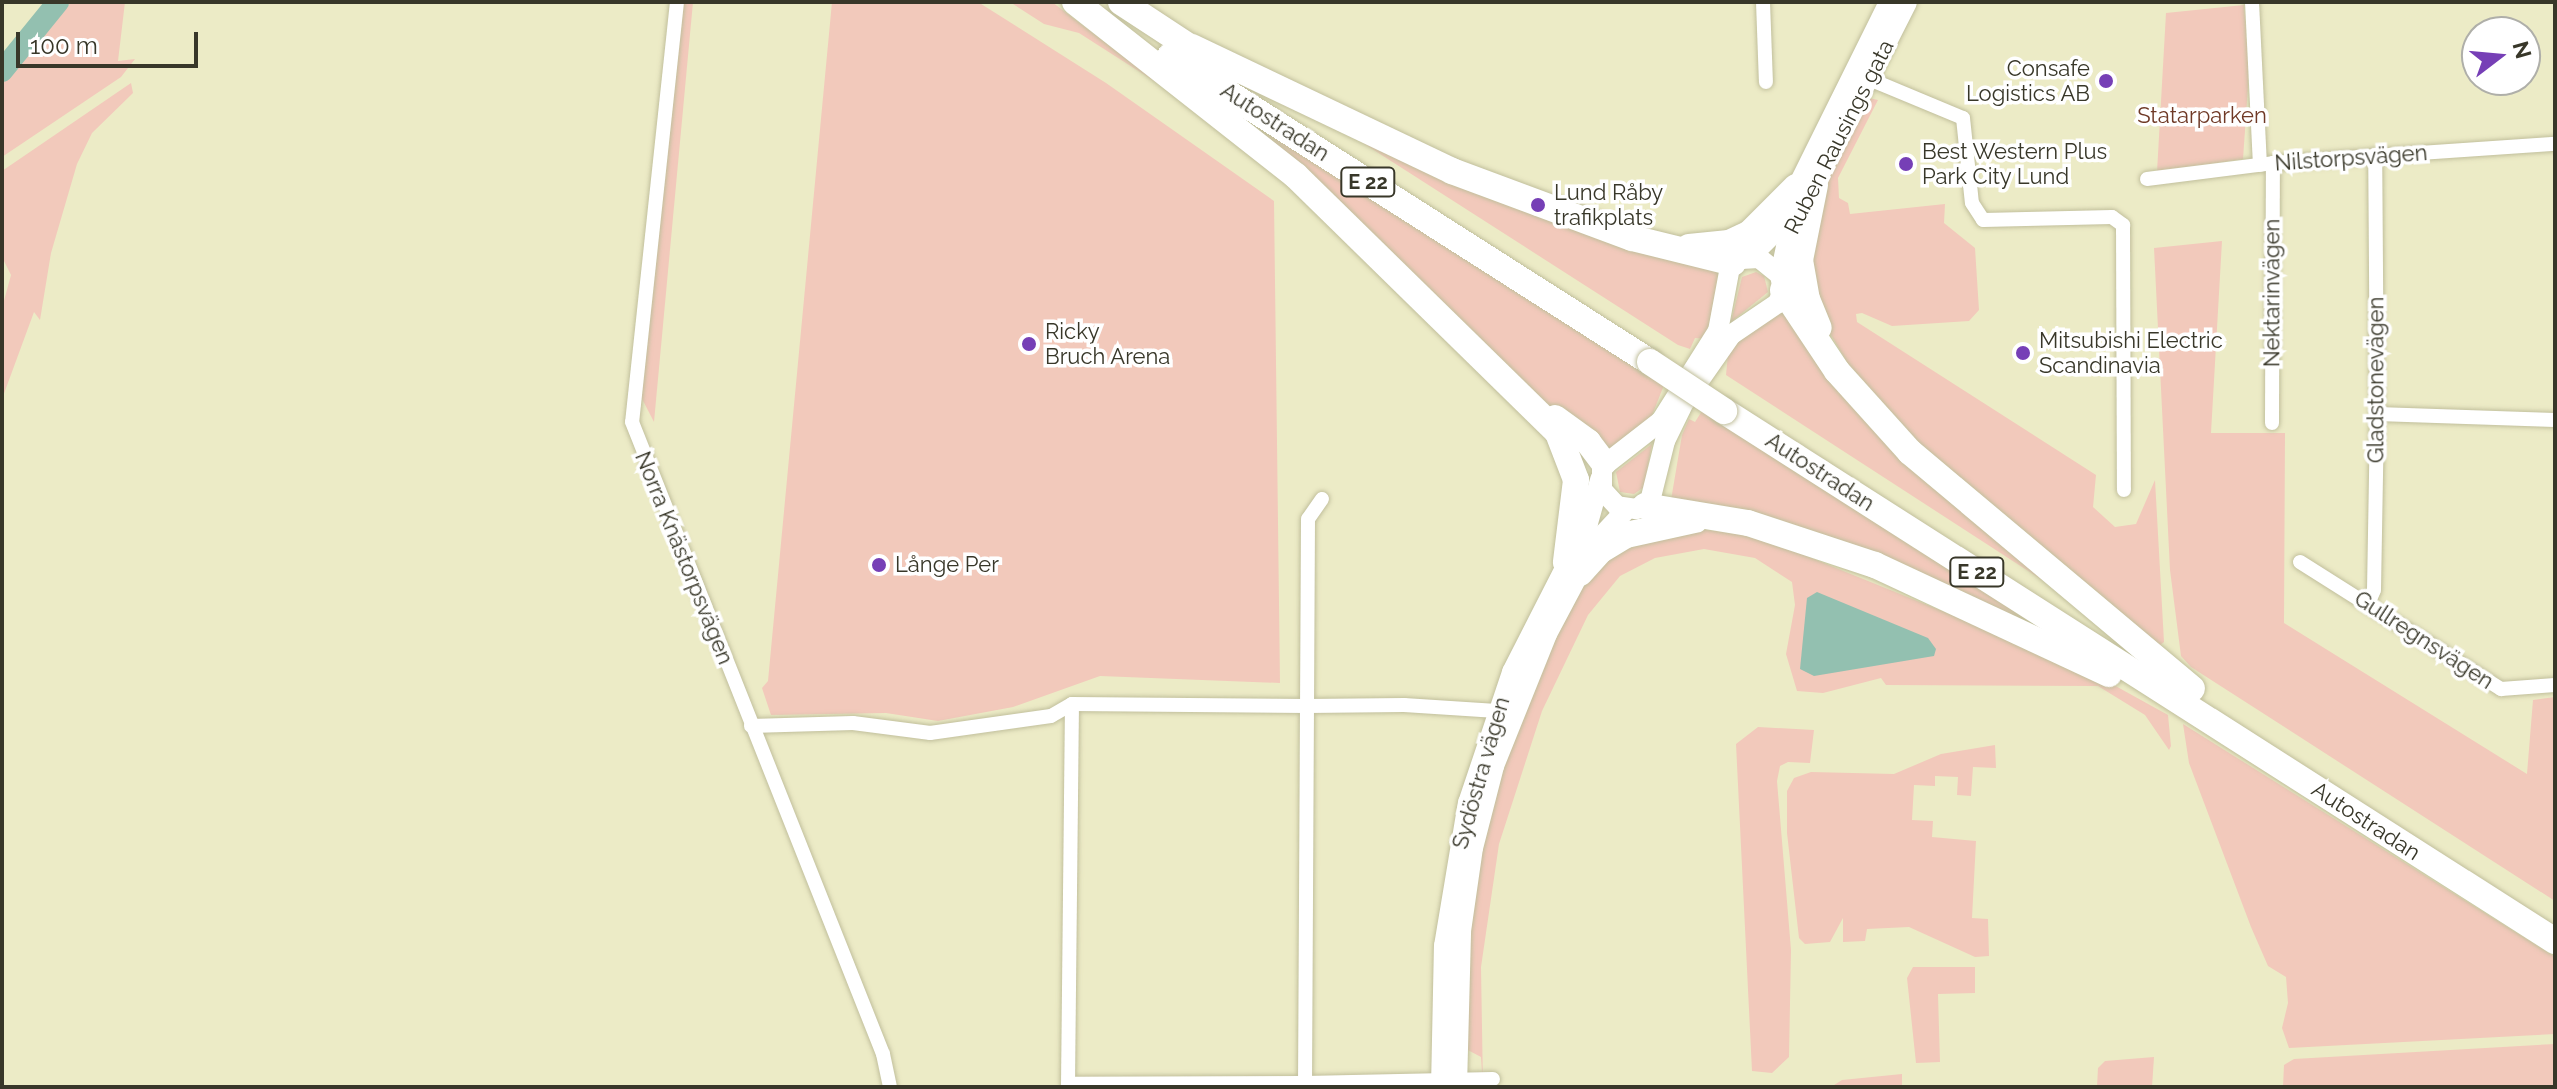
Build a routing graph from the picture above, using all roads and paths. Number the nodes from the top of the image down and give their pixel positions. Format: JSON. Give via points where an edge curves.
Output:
{"nodes":[{"id":1,"x":677,"y":2,"type":"edge"},
{"id":2,"x":1075,"y":2,"type":"edge"},
{"id":3,"x":1086,"y":2,"type":"edge"},
{"id":4,"x":1121,"y":2,"type":"edge"},
{"id":5,"x":1763,"y":2,"type":"edge"},
{"id":6,"x":1889,"y":2,"type":"edge"},
{"id":7,"x":1907,"y":2,"type":"edge"},
{"id":8,"x":2252,"y":2,"type":"edge"},
{"id":9,"x":1180,"y":41,"type":"junction"},
{"id":10,"x":1861,"y":76,"type":"junction"},
{"id":11,"x":1766,"y":82,"type":"dead end"},
{"id":12,"x":2555,"y":144,"type":"edge"},
{"id":13,"x":2375,"y":155,"type":"junction"},
{"id":14,"x":2266,"y":164,"type":"junction"},
{"id":15,"x":2147,"y":179,"type":"dead end"},
{"id":16,"x":1805,"y":186,"type":"junction"},
{"id":17,"x":1662,"y":246,"type":"junction"},
{"id":18,"x":1742,"y":260,"type":"junction"},
{"id":19,"x":1781,"y":283,"type":"junction"},
{"id":20,"x":1655,"y":355,"type":"junction"},
{"id":21,"x":1854,"y":391,"type":"junction"},
{"id":22,"x":1525,"y":398,"type":"junction"},
{"id":23,"x":1729,"y":403,"type":"junction"},
{"id":24,"x":2377,"y":414,"type":"junction"},
{"id":25,"x":2555,"y":420,"type":"edge"},
{"id":26,"x":2272,"y":423,"type":"dead end"},
{"id":27,"x":1602,"y":472,"type":"junction"},
{"id":28,"x":2124,"y":490,"type":"dead end"},
{"id":29,"x":1322,"y":499,"type":"dead end"},
{"id":30,"x":1636,"y":507,"type":"junction"},
{"id":31,"x":1722,"y":517,"type":"junction"},
{"id":32,"x":2300,"y":562,"type":"dead end"},
{"id":33,"x":1573,"y":567,"type":"junction"},
{"id":34,"x":2368,"y":604,"type":"junction"},
{"id":35,"x":2555,"y":685,"type":"edge"},
{"id":36,"x":2192,"y":689,"type":"junction"},
{"id":37,"x":1072,"y":704,"type":"junction"},
{"id":38,"x":1307,"y":706,"type":"junction"},
{"id":39,"x":1497,"y":711,"type":"junction"},
{"id":40,"x":751,"y":726,"type":"junction"},
{"id":41,"x":2229,"y":733,"type":"junction"},
{"id":42,"x":2555,"y":921,"type":"edge"},
{"id":43,"x":2555,"y":941,"type":"edge"},
{"id":44,"x":1493,"y":1079,"type":"dead end"},
{"id":45,"x":1305,"y":1083,"type":"junction"},
{"id":46,"x":1449,"y":1084,"type":"edge"},
{"id":47,"x":890,"y":1087,"type":"edge"}],
"edges":[{"from":1,"to":40,"type":"street","name":"Norra Knästorpsvägen","via":[[631,411],[639,447]]},
{"from":2,"to":22,"type":"highway","via":[[1296,176]]},
{"from":3,"to":20,"type":"highway","name":"Autostradan","number":"E 22"},
{"from":4,"to":9,"type":"highway","name":"Autostradan","number":"E 22"},
{"from":5,"to":11,"type":"street"},
{"from":6,"to":10,"type":"main road","name":"Ruben Rausings gata"},
{"from":7,"to":10,"type":"main road","name":"Ruben Rausings gata"},
{"from":8,"to":14,"type":"street","name":"Nektarinvägen"},
{"from":9,"to":17,"type":"highway","via":[[1452,171]]},
{"from":9,"to":20,"type":"highway","name":"Autostradan","number":"E 22"},
{"from":10,"to":16,"type":"main road","name":"Ruben Rausings gata"},
{"from":10,"to":28,"type":"street","via":[[1963,118],[1972,203],[1983,220],[2112,217],[2123,225]]},
{"from":12,"to":13,"type":"street","name":"Nilstorpsvägen"},
{"from":13,"to":14,"type":"street","name":"Nilstorpsvägen"},
{"from":13,"to":24,"type":"street","name":"Gladstonevägen"},
{"from":14,"to":15,"type":"street","name":"Nilstorpsvägen"},
{"from":14,"to":26,"type":"street","name":"Nektarinvägen"},
{"from":16,"to":17,"type":"highway","via":[[1738,240]]},
{"from":16,"to":18,"type":"main road","name":"Ruben Rausings gata","via":[[1775,232]]},
{"from":16,"to":19,"type":"main road","name":"Ruben Rausings gata","via":[[1788,237]]},
{"from":16,"to":21,"type":"highway","via":[[1803,284]]},
{"from":17,"to":18,"type":"highway"},
{"from":18,"to":19,"type":"main road","via":[[1768,261]]},
{"from":18,"to":27,"type":"main road","via":[[1725,278],[1718,331],[1665,414],[1646,437]]},
{"from":19,"to":21,"type":"highway"},
{"from":19,"to":30,"type":"main road","via":[[1774,307],[1731,335],[1684,402],[1665,441],[1656,493]]},
{"from":20,"to":23,"type":"highway","name":"Autostradan","number":"E 22"},
{"from":21,"to":36,"type":"highway","via":[[1944,484]]},
{"from":22,"to":27,"type":"highway","via":[[1588,442]]},
{"from":22,"to":33,"type":"highway","via":[[1558,433],[1574,467]]},
{"from":23,"to":36,"type":"highway","name":"Autostradan","number":"E 22"},
{"from":23,"to":41,"type":"highway","name":"Autostradan","number":"E 22"},
{"from":24,"to":25,"type":"street"},
{"from":24,"to":34,"type":"street","name":"Gladstonevägen","via":[[2374,590]]},
{"from":27,"to":30,"type":"main road","via":[[1608,499]]},
{"from":27,"to":33,"type":"main road","name":"Sydöstra vägen"},
{"from":29,"to":38,"type":"street","via":[[1308,519]]},
{"from":30,"to":31,"type":"highway"},
{"from":30,"to":33,"type":"main road","name":"Sydöstra vägen","via":[[1603,531]]},
{"from":31,"to":33,"type":"highway","via":[[1626,535]]},
{"from":31,"to":41,"type":"highway","via":[[1875,565],[1950,596]]},
{"from":32,"to":34,"type":"street","name":"Gullregnsvägen"},
{"from":33,"to":39,"type":"main road","name":"Sydöstra vägen"},
{"from":33,"to":46,"type":"main road","name":"Sydöstra vägen","via":[[1526,678],[1483,806],[1461,931]]},
{"from":34,"to":35,"type":"street","name":"Gullregnsvägen","via":[[2501,689]]},
{"from":36,"to":42,"type":"highway","name":"Autostradan","number":"E 22"},
{"from":37,"to":38,"type":"street"},
{"from":37,"to":40,"type":"street","via":[[1051,716],[930,733],[863,723]]},
{"from":37,"to":45,"type":"street","via":[[1068,1084]]},
{"from":38,"to":39,"type":"street"},
{"from":38,"to":45,"type":"street"},
{"from":39,"to":46,"type":"main road","name":"Sydöstra vägen","via":[[1468,803],[1453,875],[1444,946]]},
{"from":40,"to":47,"type":"street","name":"Norra Knästorpsvägen","via":[[883,1054]]},
{"from":41,"to":43,"type":"highway","name":"Autostradan","number":"E 22"},
{"from":44,"to":46,"type":"street"},
{"from":45,"to":46,"type":"street"}]}
